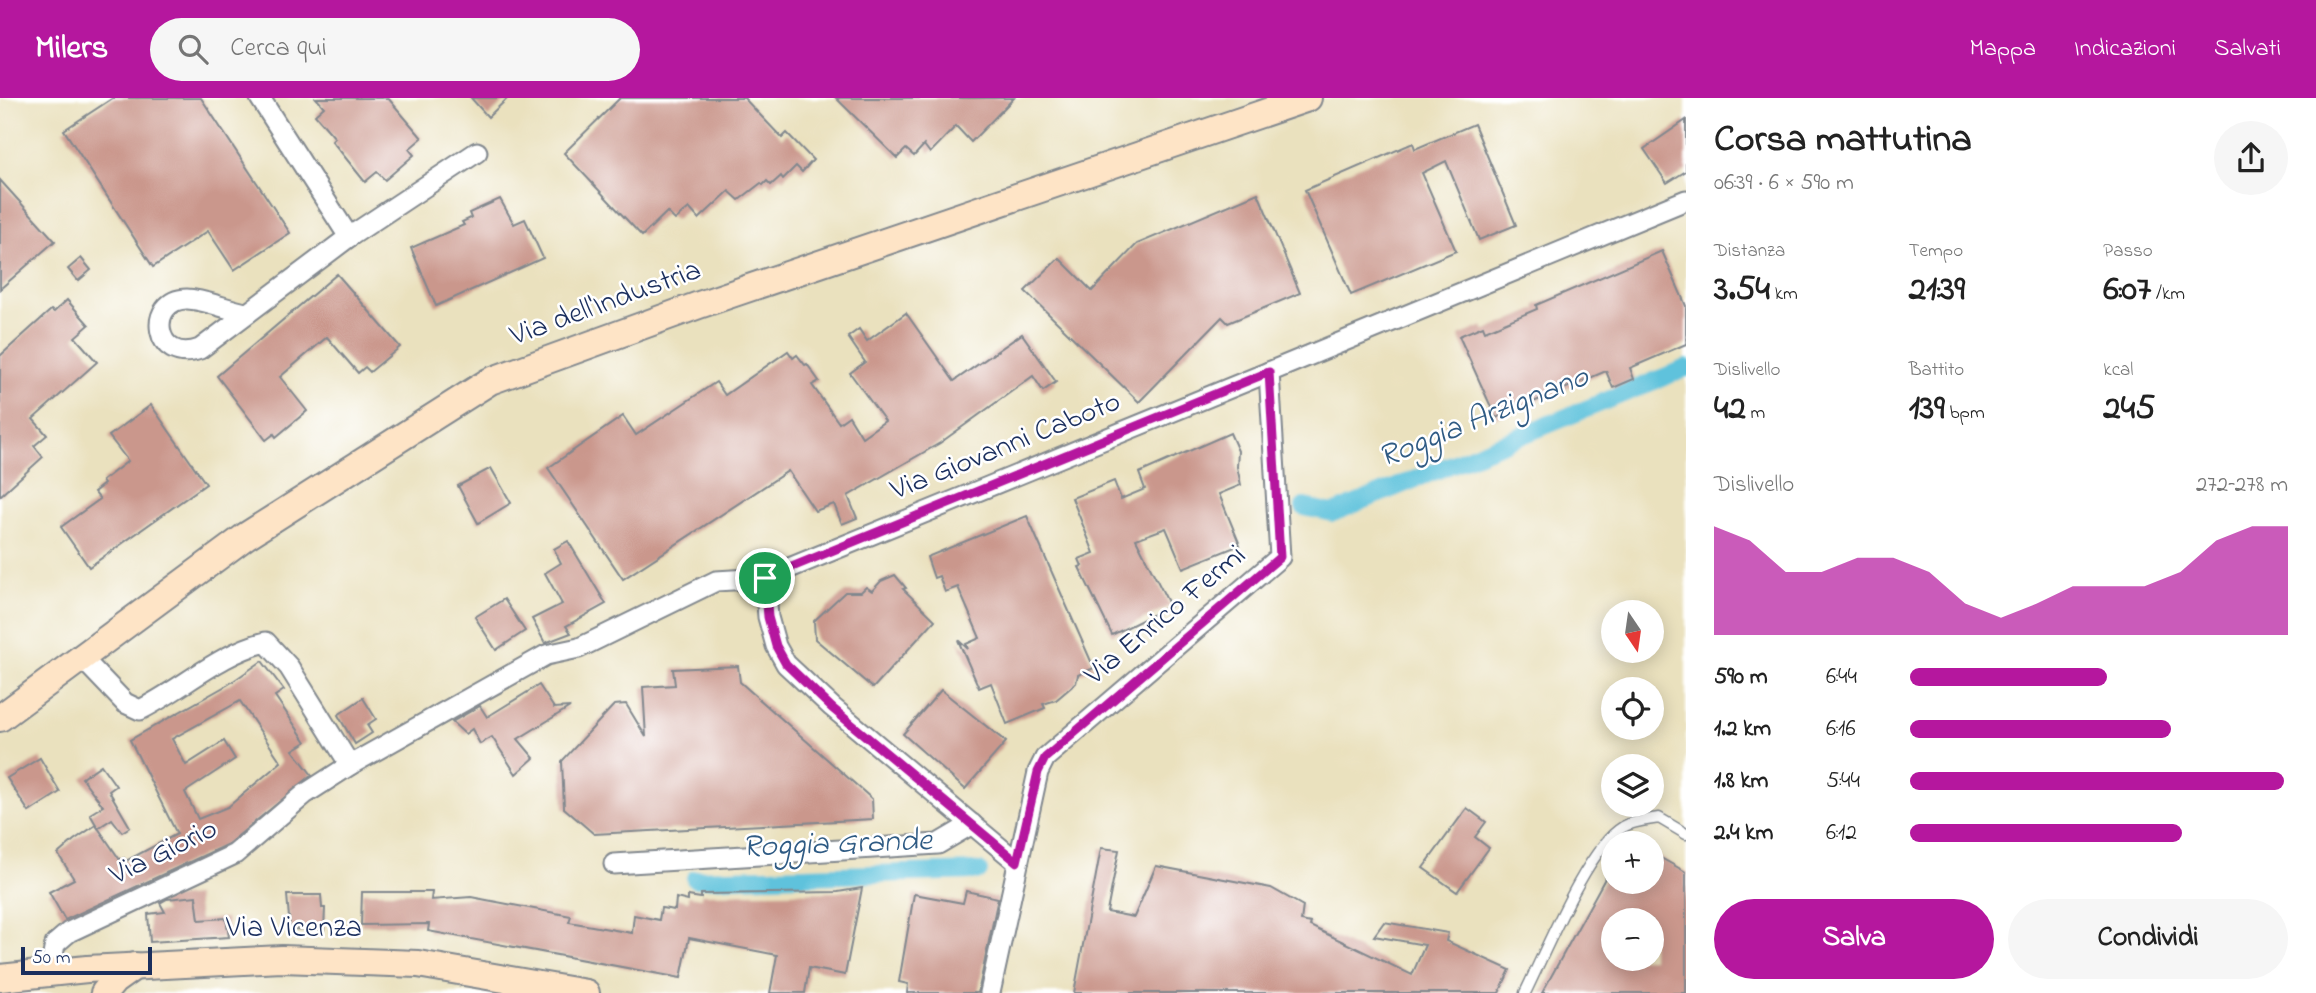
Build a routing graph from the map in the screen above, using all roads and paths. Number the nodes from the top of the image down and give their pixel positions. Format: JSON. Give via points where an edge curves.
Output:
{"nodes":[{"id":1,"x":260,"y":98,"type":"edge"},
{"id":2,"x":1308,"y":98,"type":"edge"},
{"id":3,"x":477,"y":152,"type":"dead end"},
{"id":4,"x":1686,"y":201,"type":"edge"},
{"id":5,"x":349,"y":237,"type":"junction"},
{"id":6,"x":246,"y":313,"type":"dead end"},
{"id":7,"x":1269,"y":372,"type":"junction"},
{"id":8,"x":765,"y":578,"type":"junction"},
{"id":9,"x":546,"y":655,"type":"joint"},
{"id":10,"x":82,"y":658,"type":"junction"},
{"id":11,"x":0,"y":718,"type":"edge"},
{"id":12,"x":350,"y":765,"type":"junction"},
{"id":13,"x":972,"y":824,"type":"junction"},
{"id":14,"x":1686,"y":834,"type":"edge"},
{"id":15,"x":1017,"y":862,"type":"junction"},
{"id":16,"x":614,"y":864,"type":"dead end"},
{"id":17,"x":135,"y":966,"type":"junction"},
{"id":18,"x":0,"y":978,"type":"edge"},
{"id":19,"x":90,"y":981,"type":"edge"},
{"id":20,"x":51,"y":982,"type":"edge"},
{"id":21,"x":104,"y":993,"type":"edge"},
{"id":22,"x":586,"y":993,"type":"edge"},
{"id":23,"x":990,"y":993,"type":"edge"},
{"id":24,"x":1525,"y":993,"type":"edge"}],
"edges":[{"from":1,"to":5,"type":"street"},
{"from":2,"to":10,"type":"main road","name":"Via dell'Industria","via":[[490,381],[246,536]]},
{"from":3,"to":5,"type":"street"},
{"from":4,"to":7,"type":"street"},
{"from":5,"to":6,"type":"street"},
{"from":7,"to":8,"type":"street","name":"Via Giovanni Caboto"},
{"from":7,"to":15,"type":"street","name":"Via Enrico Fermi","via":[[1280,557],[1045,758]]},
{"from":8,"to":9,"type":"street","name":"Via Giovanni Caboto","via":[[716,581],[579,648]]},
{"from":8,"to":13,"type":"street","via":[[768,617],[786,664]]},
{"from":9,"to":12,"type":"street","name":"Via Giorio"},
{"from":10,"to":11,"type":"main road","name":"Via dell'Industria"},
{"from":10,"to":12,"type":"street","via":[[125,703],[140,710],[230,656],[266,642],[289,667]]},
{"from":12,"to":20,"type":"street","name":"Via Giorio","via":[[305,794],[235,854],[69,932],[55,944]]},
{"from":13,"to":15,"type":"street"},
{"from":13,"to":16,"type":"street","via":[[938,844]]},
{"from":14,"to":24,"type":"lane","via":[[1659,818],[1624,826],[1605,842],[1578,885]]},
{"from":15,"to":23,"type":"street","name":"Via Enrico Fermi"},
{"from":17,"to":19,"type":"main road","name":"Via Vicenza"},
{"from":17,"to":21,"type":"main road"},
{"from":17,"to":22,"type":"main road","name":"Via Vicenza","via":[[282,959],[418,964]]},
{"from":18,"to":20,"type":"main road","name":"Via Vicenza"},
{"from":19,"to":20,"type":"main road","name":"Via Vicenza"}]}
